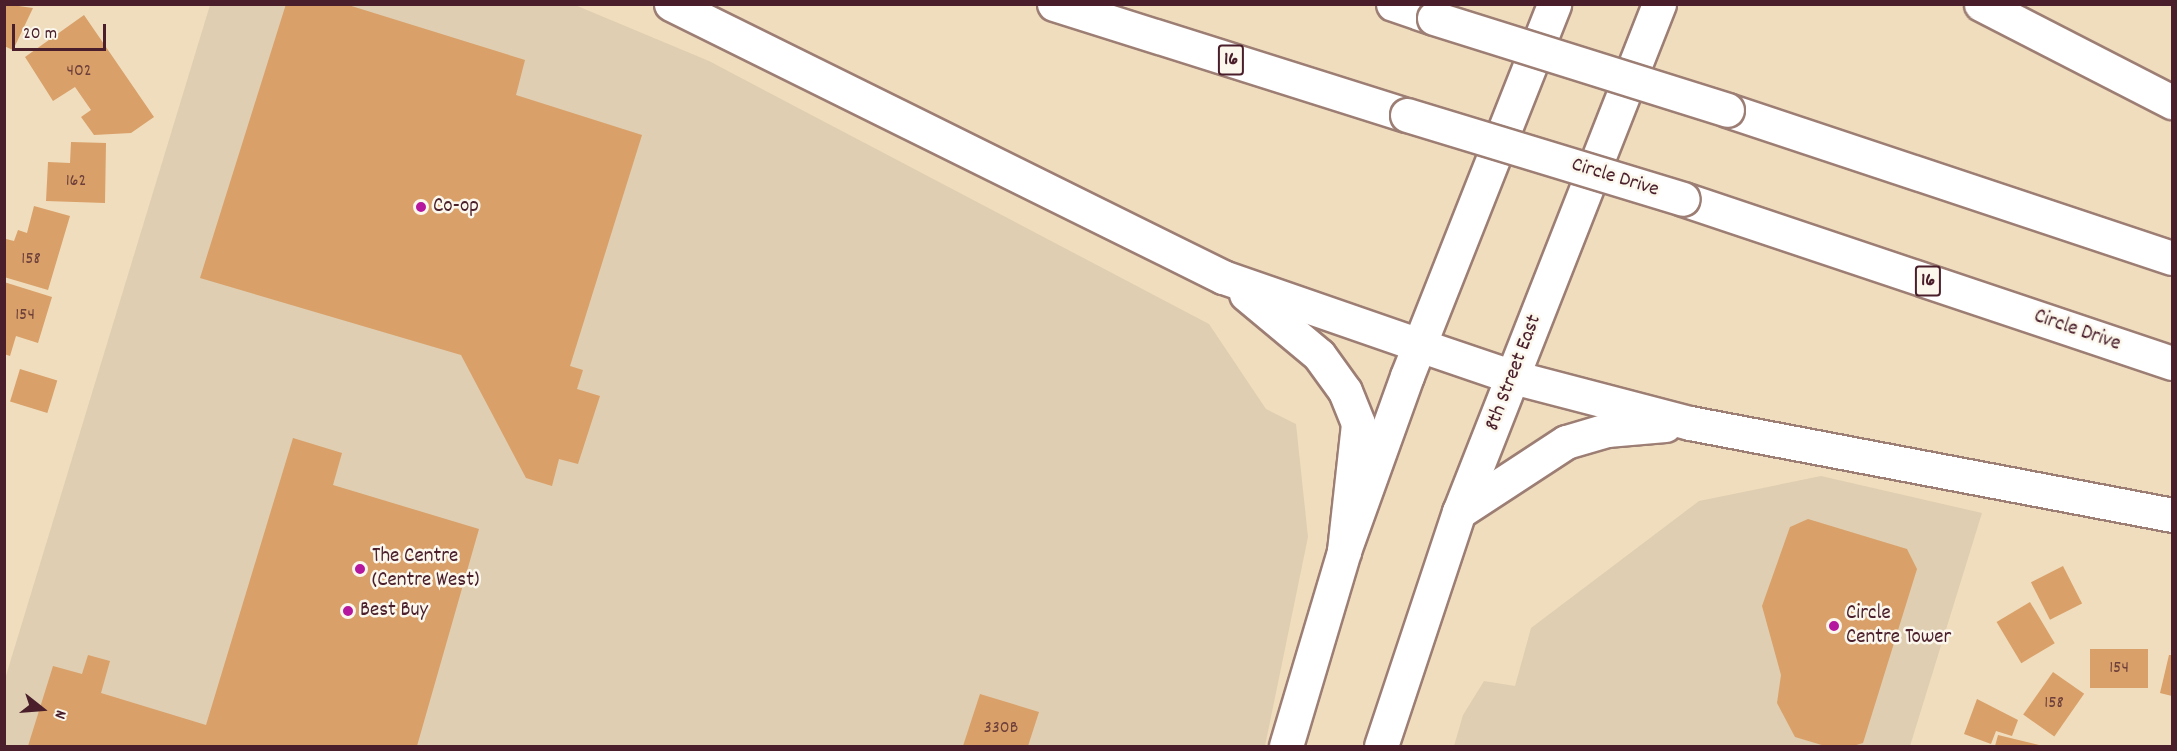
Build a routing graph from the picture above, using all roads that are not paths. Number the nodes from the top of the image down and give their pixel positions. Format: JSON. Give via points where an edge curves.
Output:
{"nodes":[{"id":1,"x":671,"y":4,"type":"edge"},
{"id":2,"x":1054,"y":4,"type":"edge"},
{"id":3,"x":1393,"y":4,"type":"edge"},
{"id":4,"x":1554,"y":4,"type":"edge"},
{"id":5,"x":1659,"y":4,"type":"edge"},
{"id":6,"x":1980,"y":4,"type":"edge"},
{"id":7,"x":2172,"y":102,"type":"edge"},
{"id":8,"x":2172,"y":258,"type":"edge"},
{"id":9,"x":1223,"y":277,"type":"junction"},
{"id":10,"x":1419,"y":345,"type":"junction"},
{"id":11,"x":2172,"y":363,"type":"edge"},
{"id":12,"x":1512,"y":377,"type":"junction"},
{"id":13,"x":1690,"y":423,"type":"junction"},
{"id":14,"x":1460,"y":512,"type":"junction"},
{"id":15,"x":2172,"y":515,"type":"edge"},
{"id":16,"x":1344,"y":551,"type":"junction"},
{"id":17,"x":1286,"y":747,"type":"edge"},
{"id":18,"x":1381,"y":747,"type":"edge"}],
"edges":[{"from":1,"to":9,"type":"main road"},
{"from":2,"to":11,"type":"main road","name":"Circle Drive","number":"16","bridge":true,"via":[[1683,199]]},
{"from":3,"to":8,"type":"main road","bridge":true},
{"from":4,"to":10,"type":"main road"},
{"from":5,"to":12,"type":"main road","name":"8th Street East"},
{"from":6,"to":7,"type":"main road"},
{"from":9,"to":10,"type":"main road"},
{"from":9,"to":16,"type":"main road","via":[[1296,333],[1345,391],[1358,424]]},
{"from":10,"to":12,"type":"main road"},
{"from":10,"to":16,"type":"main road"},
{"from":12,"to":13,"type":"main road"},
{"from":12,"to":14,"type":"main road","name":"8th Street East"},
{"from":13,"to":14,"type":"main road","via":[[1607,430],[1566,442]]},
{"from":13,"to":15,"type":"main road"},
{"from":14,"to":18,"type":"main road","name":"8th Street East"},
{"from":16,"to":17,"type":"main road"}]}
